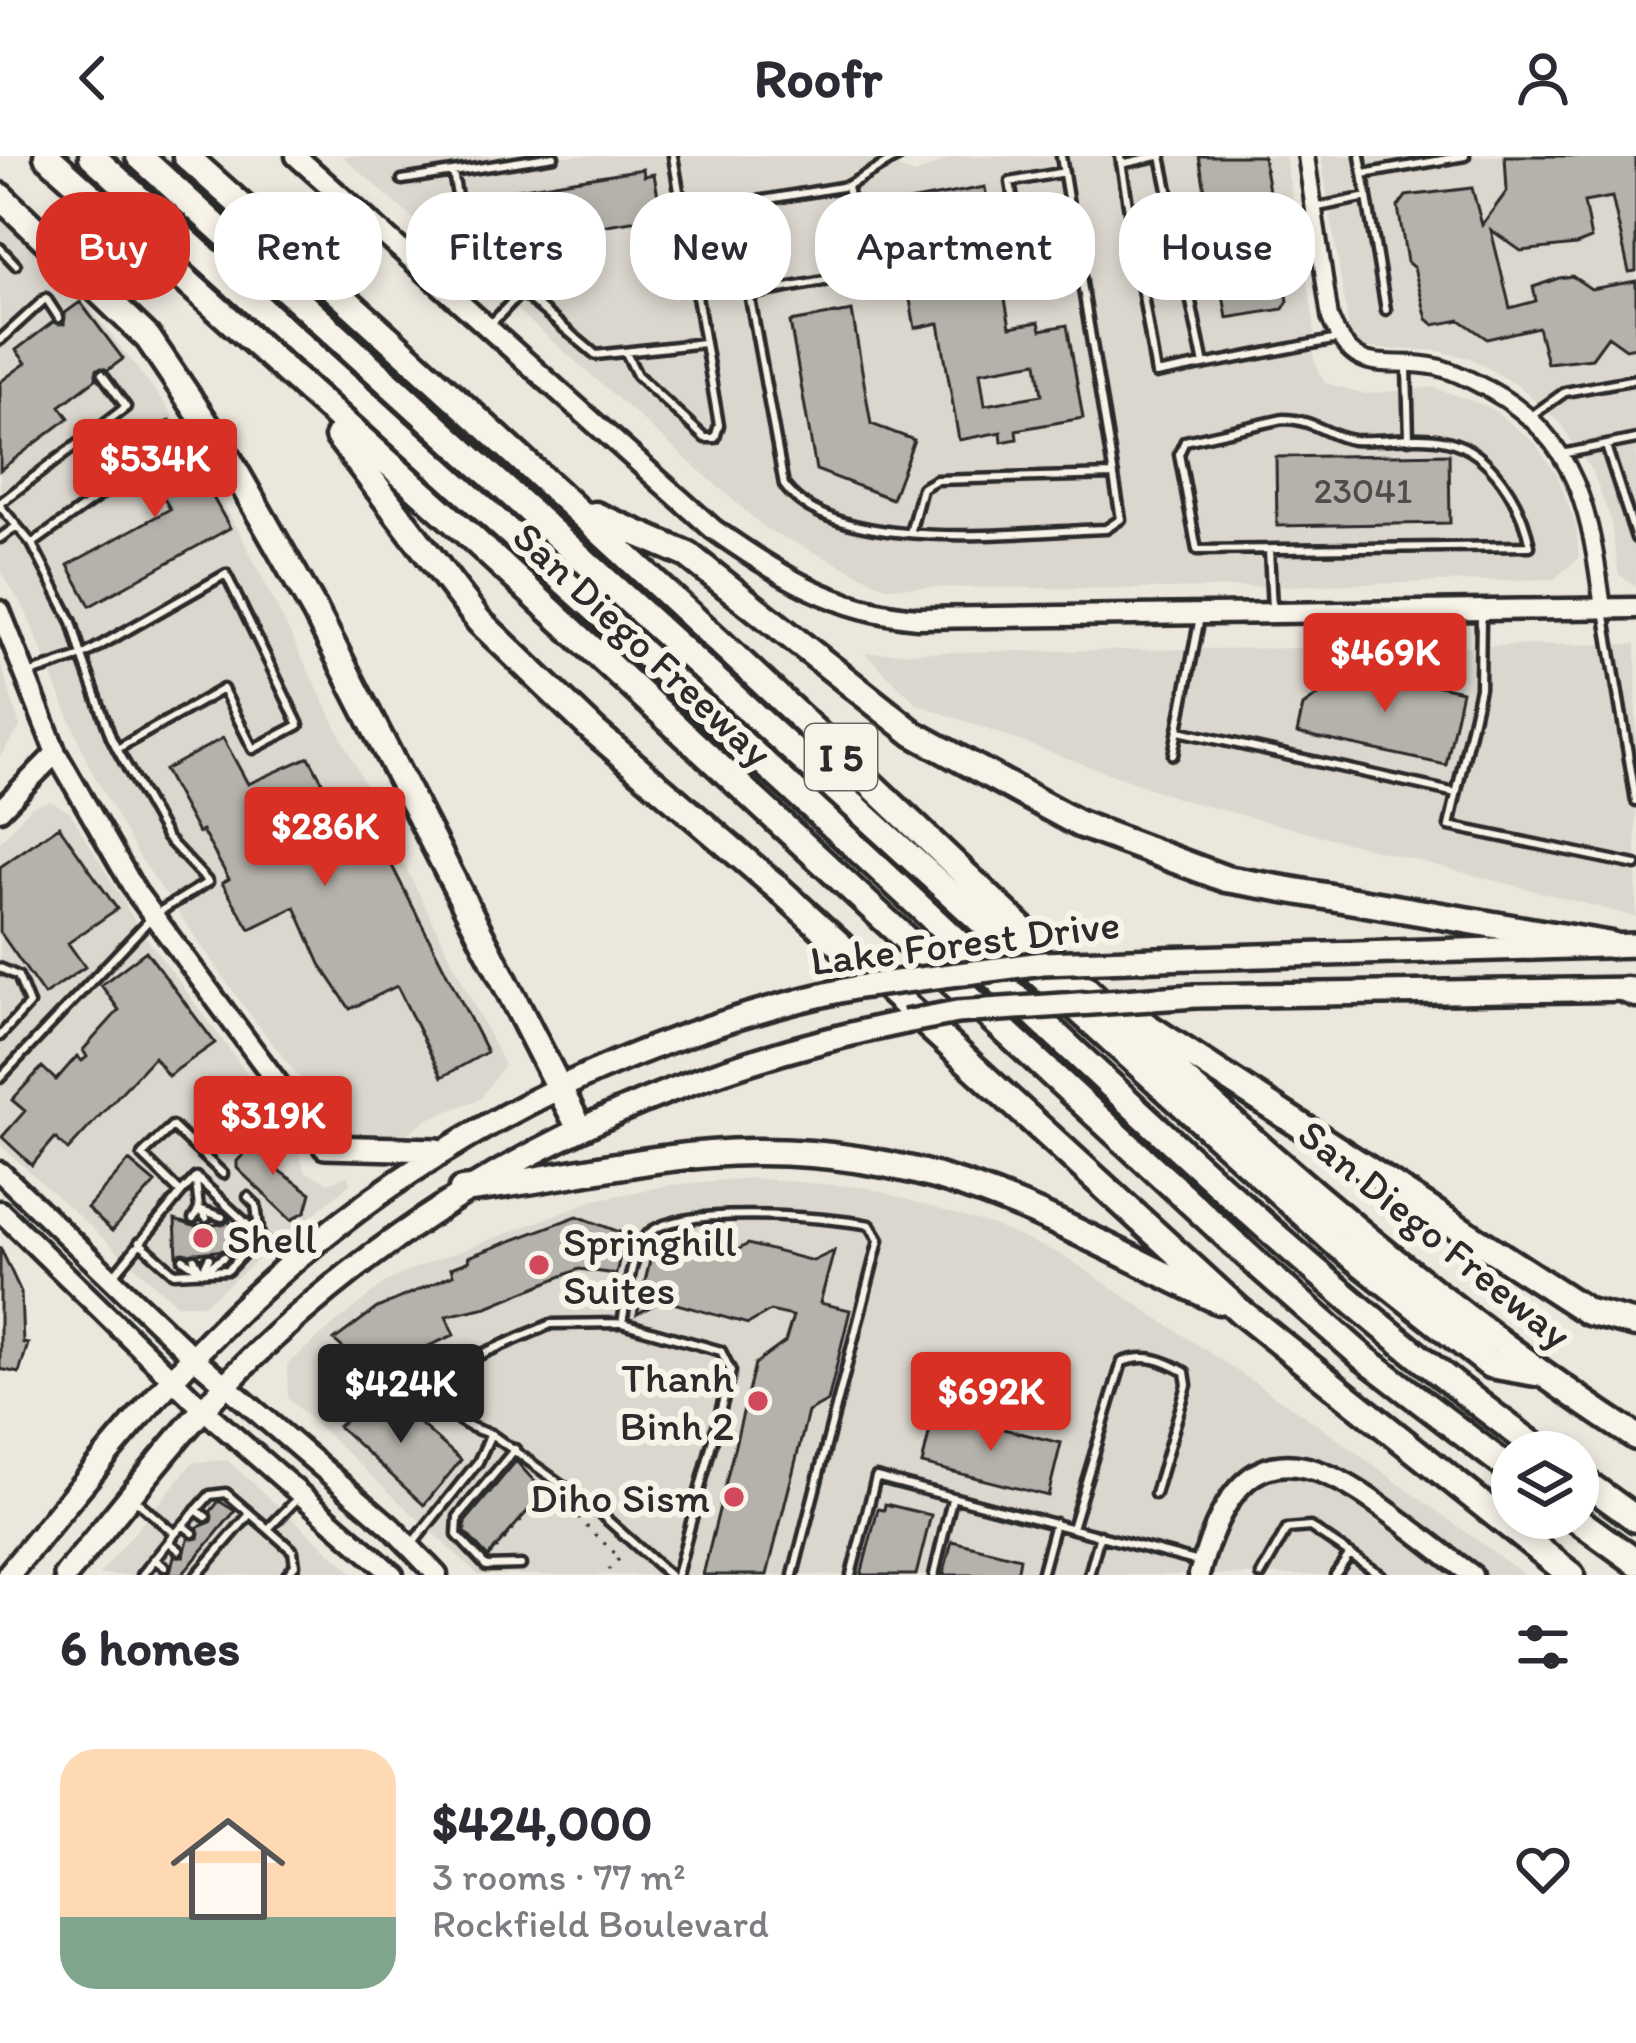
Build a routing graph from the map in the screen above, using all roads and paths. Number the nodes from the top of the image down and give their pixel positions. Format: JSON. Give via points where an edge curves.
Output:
{"nodes":[{"id":1,"x":47,"y":156,"type":"edge"},
{"id":2,"x":92,"y":156,"type":"edge"},
{"id":3,"x":139,"y":156,"type":"edge"},
{"id":4,"x":186,"y":156,"type":"edge"},
{"id":5,"x":554,"y":156,"type":"edge"},
{"id":6,"x":673,"y":156,"type":"edge"},
{"id":7,"x":898,"y":156,"type":"edge"},
{"id":8,"x":1061,"y":156,"type":"edge"},
{"id":9,"x":1160,"y":156,"type":"edge"},
{"id":10,"x":1306,"y":156,"type":"edge"},
{"id":11,"x":1360,"y":156,"type":"edge"},
{"id":12,"x":1465,"y":156,"type":"edge"},
{"id":13,"x":303,"y":158,"type":"edge"},
{"id":14,"x":1120,"y":160,"type":"edge"},
{"id":15,"x":453,"y":172,"type":"junction"},
{"id":16,"x":1064,"y":172,"type":"junction"},
{"id":17,"x":1363,"y":174,"type":"junction"},
{"id":18,"x":402,"y":180,"type":"dead end"},
{"id":19,"x":847,"y":186,"type":"junction"},
{"id":20,"x":456,"y":192,"type":"edge"},
{"id":21,"x":1012,"y":192,"type":"edge"},
{"id":22,"x":1067,"y":192,"type":"edge"},
{"id":23,"x":1312,"y":192,"type":"edge"},
{"id":24,"x":791,"y":195,"type":"edge"},
{"id":25,"x":0,"y":196,"type":"edge"},
{"id":26,"x":1367,"y":197,"type":"junction"},
{"id":27,"x":1315,"y":208,"type":"joint"},
{"id":28,"x":0,"y":248,"type":"edge"},
{"id":29,"x":16,"y":265,"type":"dead end"},
{"id":30,"x":791,"y":287,"type":"edge"},
{"id":31,"x":514,"y":300,"type":"edge"},
{"id":32,"x":532,"y":300,"type":"edge"},
{"id":33,"x":749,"y":300,"type":"edge"},
{"id":34,"x":1085,"y":300,"type":"edge"},
{"id":35,"x":1386,"y":310,"type":"dead end"},
{"id":36,"x":59,"y":318,"type":"dead end"},
{"id":37,"x":488,"y":328,"type":"junction"},
{"id":38,"x":1338,"y":339,"type":"junction"},
{"id":39,"x":0,"y":340,"type":"edge"},
{"id":40,"x":704,"y":344,"type":"junction"},
{"id":41,"x":627,"y":355,"type":"junction"},
{"id":42,"x":1204,"y":364,"type":"junction"},
{"id":43,"x":1407,"y":367,"type":"junction"},
{"id":44,"x":102,"y":374,"type":"dead end"},
{"id":45,"x":1636,"y":379,"type":"edge"},
{"id":46,"x":301,"y":388,"type":"junction"},
{"id":47,"x":1530,"y":417,"type":"junction"},
{"id":48,"x":1408,"y":439,"type":"junction"},
{"id":49,"x":1636,"y":440,"type":"edge"},
{"id":50,"x":1606,"y":446,"type":"junction"},
{"id":51,"x":1562,"y":454,"type":"junction"},
{"id":52,"x":134,"y":471,"type":"dead end"},
{"id":53,"x":1114,"y":475,"type":"junction"},
{"id":54,"x":0,"y":504,"type":"edge"},
{"id":55,"x":580,"y":508,"type":"junction"},
{"id":56,"x":17,"y":526,"type":"junction"},
{"id":57,"x":910,"y":532,"type":"junction"},
{"id":58,"x":0,"y":538,"type":"edge"},
{"id":59,"x":1636,"y":538,"type":"edge"},
{"id":60,"x":32,"y":544,"type":"junction"},
{"id":61,"x":1269,"y":549,"type":"junction"},
{"id":62,"x":1604,"y":608,"type":"junction"},
{"id":63,"x":1636,"y":608,"type":"edge"},
{"id":64,"x":1481,"y":610,"type":"junction"},
{"id":65,"x":0,"y":611,"type":"edge"},
{"id":66,"x":1272,"y":613,"type":"junction"},
{"id":67,"x":1200,"y":614,"type":"junction"},
{"id":68,"x":82,"y":656,"type":"junction"},
{"id":69,"x":28,"y":674,"type":"junction"},
{"id":70,"x":1178,"y":731,"type":"junction"},
{"id":71,"x":117,"y":749,"type":"junction"},
{"id":72,"x":56,"y":753,"type":"junction"},
{"id":73,"x":1173,"y":755,"type":"dead end"},
{"id":74,"x":1456,"y":793,"type":"junction"},
{"id":75,"x":1636,"y":801,"type":"edge"},
{"id":76,"x":0,"y":810,"type":"edge"},
{"id":77,"x":1636,"y":865,"type":"edge"},
{"id":78,"x":154,"y":915,"type":"junction"},
{"id":79,"x":1624,"y":945,"type":"edge"},
{"id":80,"x":0,"y":968,"type":"edge"},
{"id":81,"x":1081,"y":985,"type":"junction"},
{"id":82,"x":1633,"y":991,"type":"edge"},
{"id":83,"x":0,"y":1036,"type":"edge"},
{"id":84,"x":0,"y":1078,"type":"edge"},
{"id":85,"x":557,"y":1087,"type":"junction"},
{"id":86,"x":579,"y":1127,"type":"junction"},
{"id":87,"x":325,"y":1147,"type":"joint"},
{"id":88,"x":444,"y":1150,"type":"junction"},
{"id":89,"x":0,"y":1172,"type":"edge"},
{"id":90,"x":224,"y":1174,"type":"dead end"},
{"id":91,"x":196,"y":1177,"type":"junction"},
{"id":92,"x":462,"y":1190,"type":"junction"},
{"id":93,"x":181,"y":1193,"type":"junction"},
{"id":94,"x":248,"y":1197,"type":"dead end"},
{"id":95,"x":199,"y":1209,"type":"junction"},
{"id":96,"x":0,"y":1211,"type":"edge"},
{"id":97,"x":222,"y":1217,"type":"dead end"},
{"id":98,"x":206,"y":1218,"type":"dead end"},
{"id":99,"x":181,"y":1219,"type":"dead end"},
{"id":100,"x":193,"y":1219,"type":"dead end"},
{"id":101,"x":260,"y":1236,"type":"junction"},
{"id":102,"x":139,"y":1242,"type":"junction"},
{"id":103,"x":224,"y":1257,"type":"dead end"},
{"id":104,"x":194,"y":1258,"type":"dead end"},
{"id":105,"x":209,"y":1258,"type":"dead end"},
{"id":106,"x":183,"y":1259,"type":"dead end"},
{"id":107,"x":289,"y":1265,"type":"junction"},
{"id":108,"x":202,"y":1272,"type":"junction"},
{"id":109,"x":112,"y":1278,"type":"junction"},
{"id":110,"x":1240,"y":1311,"type":"junction"},
{"id":111,"x":622,"y":1323,"type":"junction"},
{"id":112,"x":1636,"y":1324,"type":"edge"},
{"id":113,"x":193,"y":1357,"type":"junction"},
{"id":114,"x":1544,"y":1375,"type":"junction"},
{"id":115,"x":173,"y":1378,"type":"junction"},
{"id":116,"x":230,"y":1386,"type":"junction"},
{"id":117,"x":205,"y":1411,"type":"junction"},
{"id":118,"x":1515,"y":1431,"type":"edge"},
{"id":119,"x":491,"y":1434,"type":"junction"},
{"id":120,"x":1636,"y":1437,"type":"edge"},
{"id":121,"x":514,"y":1449,"type":"junction"},
{"id":122,"x":1491,"y":1456,"type":"edge"},
{"id":123,"x":1155,"y":1493,"type":"dead end"},
{"id":124,"x":1599,"y":1493,"type":"edge"},
{"id":125,"x":131,"y":1497,"type":"junction"},
{"id":126,"x":300,"y":1497,"type":"junction"},
{"id":127,"x":952,"y":1499,"type":"junction"},
{"id":128,"x":196,"y":1510,"type":"junction"},
{"id":129,"x":250,"y":1514,"type":"junction"},
{"id":130,"x":206,"y":1517,"type":"dead end"},
{"id":131,"x":1636,"y":1520,"type":"edge"},
{"id":132,"x":1055,"y":1523,"type":"junction"},
{"id":133,"x":183,"y":1525,"type":"junction"},
{"id":134,"x":1072,"y":1528,"type":"junction"},
{"id":135,"x":220,"y":1529,"type":"dead end"},
{"id":136,"x":268,"y":1529,"type":"junction"},
{"id":137,"x":193,"y":1533,"type":"dead end"},
{"id":138,"x":175,"y":1534,"type":"junction"},
{"id":139,"x":1100,"y":1535,"type":"junction"},
{"id":140,"x":1599,"y":1535,"type":"edge"},
{"id":141,"x":230,"y":1538,"type":"junction"},
{"id":142,"x":169,"y":1542,"type":"junction"},
{"id":143,"x":207,"y":1545,"type":"dead end"},
{"id":144,"x":410,"y":1545,"type":"junction"},
{"id":145,"x":179,"y":1550,"type":"dead end"},
{"id":146,"x":496,"y":1550,"type":"dead end"},
{"id":147,"x":216,"y":1553,"type":"junction"},
{"id":148,"x":1349,"y":1555,"type":"junction"},
{"id":149,"x":154,"y":1559,"type":"junction"},
{"id":150,"x":193,"y":1562,"type":"dead end"},
{"id":151,"x":1636,"y":1562,"type":"edge"},
{"id":152,"x":521,"y":1565,"type":"dead end"},
{"id":153,"x":165,"y":1567,"type":"dead end"},
{"id":154,"x":1201,"y":1569,"type":"edge"},
{"id":155,"x":200,"y":1572,"type":"edge"},
{"id":156,"x":8,"y":1575,"type":"edge"},
{"id":157,"x":66,"y":1575,"type":"edge"},
{"id":158,"x":142,"y":1575,"type":"edge"},
{"id":159,"x":287,"y":1575,"type":"edge"},
{"id":160,"x":393,"y":1575,"type":"edge"},
{"id":161,"x":437,"y":1575,"type":"edge"},
{"id":162,"x":604,"y":1575,"type":"edge"},
{"id":163,"x":673,"y":1575,"type":"edge"},
{"id":164,"x":793,"y":1575,"type":"edge"},
{"id":165,"x":851,"y":1575,"type":"edge"},
{"id":166,"x":934,"y":1575,"type":"edge"},
{"id":167,"x":1041,"y":1575,"type":"edge"},
{"id":168,"x":1089,"y":1575,"type":"edge"},
{"id":169,"x":1261,"y":1575,"type":"edge"},
{"id":170,"x":1335,"y":1575,"type":"edge"},
{"id":171,"x":1381,"y":1575,"type":"edge"},
{"id":172,"x":1472,"y":1575,"type":"edge"},
{"id":173,"x":1571,"y":1575,"type":"edge"}],
"edges":[{"from":1,"to":46,"type":"highway","name":"San Diego Freeway","number":"I 5"},
{"from":2,"to":118,"type":"highway","via":[[1232,1197]]},
{"from":3,"to":114,"type":"highway","via":[[1334,1243],[1490,1366]]},
{"from":4,"to":55,"type":"highway","name":"San Diego Freeway","number":"I 5"},
{"from":5,"to":15,"type":"lane"},
{"from":6,"to":40,"type":"lane"},
{"from":7,"to":19,"type":"lane"},
{"from":8,"to":16,"type":"lane"},
{"from":9,"to":14,"type":"lane"},
{"from":9,"to":42,"type":"lane"},
{"from":10,"to":23,"type":"street"},
{"from":11,"to":17,"type":"lane"},
{"from":12,"to":17,"type":"lane"},
{"from":13,"to":37,"type":"main road"},
{"from":14,"to":42,"type":"lane","via":[[1156,374]]},
{"from":15,"to":18,"type":"lane"},
{"from":15,"to":20,"type":"lane"},
{"from":16,"to":21,"type":"lane","via":[[1010,182]]},
{"from":16,"to":22,"type":"lane"},
{"from":17,"to":26,"type":"lane"},
{"from":19,"to":24,"type":"lane"},
{"from":19,"to":30,"type":"lane","via":[[857,275]]},
{"from":25,"to":85,"type":"highway","via":[[148,338],[220,446],[315,611]]},
{"from":26,"to":27,"type":"lane"},
{"from":26,"to":35,"type":"lane"},
{"from":27,"to":38,"type":"street"},
{"from":28,"to":29,"type":"lane"},
{"from":31,"to":37,"type":"lane"},
{"from":32,"to":41,"type":"lane","via":[[596,355]]},
{"from":33,"to":57,"type":"lane","via":[[784,485],[834,518]]},
{"from":34,"to":53,"type":"lane"},
{"from":36,"to":39,"type":"lane","via":[[46,298]]},
{"from":37,"to":67,"type":"main road","via":[[713,529],[782,578],[833,602],[918,618]]},
{"from":38,"to":42,"type":"lane"},
{"from":38,"to":43,"type":"street","via":[[1372,363]]},
{"from":40,"to":41,"type":"lane"},
{"from":40,"to":41,"type":"lane","via":[[718,425],[711,441],[637,374]]},
{"from":43,"to":47,"type":"street","via":[[1465,377]]},
{"from":43,"to":48,"type":"lane"},
{"from":44,"to":54,"type":"lane","via":[[126,406]]},
{"from":45,"to":47,"type":"lane","via":[[1564,392]]},
{"from":46,"to":110,"type":"highway","via":[[479,622]]},
{"from":46,"to":122,"type":"highway","name":"San Diego Freeway","number":"I 5","via":[[1276,1281]]},
{"from":47,"to":51,"type":"street"},
{"from":48,"to":61,"type":"lane","via":[[1347,440],[1308,419],[1185,441],[1179,454],[1197,550]]},
{"from":48,"to":61,"type":"lane","via":[[1447,441],[1485,466],[1514,495],[1530,546]]},
{"from":49,"to":50,"type":"lane"},
{"from":50,"to":51,"type":"lane"},
{"from":50,"to":59,"type":"lane"},
{"from":51,"to":62,"type":"street","via":[[1586,508]]},
{"from":52,"to":60,"type":"lane"},
{"from":53,"to":57,"type":"lane","via":[[936,480],[922,488]]},
{"from":53,"to":57,"type":"lane","via":[[1120,519],[1106,529]]},
{"from":54,"to":56,"type":"lane"},
{"from":55,"to":79,"type":"highway","via":[[688,555],[914,734],[1096,831],[1226,878]]},
{"from":55,"to":81,"type":"highway","name":"San Diego Freeway","number":"I 5"},
{"from":56,"to":58,"type":"lane"},
{"from":56,"to":60,"type":"lane"},
{"from":60,"to":68,"type":"lane"},
{"from":61,"to":66,"type":"lane"},
{"from":62,"to":63,"type":"main road"},
{"from":62,"to":64,"type":"main road"},
{"from":62,"to":75,"type":"lane"},
{"from":64,"to":66,"type":"main road"},
{"from":64,"to":74,"type":"lane","via":[[1480,688]]},
{"from":65,"to":69,"type":"main road"},
{"from":66,"to":67,"type":"main road"},
{"from":67,"to":70,"type":"lane"},
{"from":68,"to":69,"type":"lane"},
{"from":68,"to":71,"type":"lane"},
{"from":68,"to":71,"type":"lane","via":[[226,574],[298,725],[253,749],[223,689]]},
{"from":69,"to":72,"type":"main road"},
{"from":70,"to":73,"type":"lane"},
{"from":70,"to":74,"type":"lane"},
{"from":71,"to":78,"type":"lane","via":[[166,838],[208,882]]},
{"from":72,"to":76,"type":"main road"},
{"from":72,"to":78,"type":"main road"},
{"from":74,"to":77,"type":"lane","via":[[1449,826]]},
{"from":78,"to":84,"type":"lane"},
{"from":78,"to":87,"type":"main road"},
{"from":79,"to":85,"type":"main road","name":"Lake Forest Drive","bridge":true,"via":[[1043,963],[858,987],[682,1033]]},
{"from":80,"to":83,"type":"lane","via":[[18,976],[29,1004]]},
{"from":81,"to":112,"type":"highway","via":[[1588,1312]]},
{"from":81,"to":114,"type":"highway","name":"San Diego Freeway","number":"I 5","via":[[1355,1225]]},
{"from":82,"to":86,"type":"main road","name":"Lake Forest Drive","bridge":true,"via":[[1196,996],[976,1011],[782,1052]]},
{"from":85,"to":86,"type":"highway"},
{"from":85,"to":88,"type":"main road","name":"Lake Forest Drive"},
{"from":86,"to":92,"type":"main road","name":"Lake Forest Drive"},
{"from":87,"to":88,"type":"main road"},
{"from":88,"to":107,"type":"main road","name":"Lake Forest Drive","via":[[359,1205]]},
{"from":89,"to":109,"type":"main road"},
{"from":90,"to":93,"type":"lane","via":[[172,1126],[142,1155]]},
{"from":91,"to":93,"type":"lane"},
{"from":91,"to":95,"type":"lane"},
{"from":91,"to":101,"type":"lane"},
{"from":92,"to":110,"type":"highway","via":[[709,1154],[880,1163],[1010,1197]]},
{"from":92,"to":116,"type":"main road","name":"Lake Forest Drive","via":[[369,1255]]},
{"from":93,"to":102,"type":"lane"},
{"from":94,"to":101,"type":"lane"},
{"from":95,"to":97,"type":"lane"},
{"from":95,"to":98,"type":"lane"},
{"from":95,"to":99,"type":"lane"},
{"from":95,"to":100,"type":"lane"},
{"from":96,"to":115,"type":"main road"},
{"from":101,"to":107,"type":"lane"},
{"from":101,"to":108,"type":"lane","via":[[227,1270]]},
{"from":102,"to":108,"type":"lane","via":[[174,1273]]},
{"from":102,"to":109,"type":"lane"},
{"from":103,"to":108,"type":"lane"},
{"from":104,"to":108,"type":"lane"},
{"from":105,"to":108,"type":"lane"},
{"from":106,"to":108,"type":"lane"},
{"from":107,"to":113,"type":"main road","name":"Lake Forest Drive"},
{"from":109,"to":113,"type":"main road"},
{"from":110,"to":173,"type":"highway"},
{"from":111,"to":119,"type":"lane","via":[[551,1324],[438,1373],[436,1392],[449,1414]]},
{"from":111,"to":163,"type":"lane","via":[[722,1351],[731,1371]]},
{"from":111,"to":164,"type":"lane","via":[[653,1229],[766,1214],[869,1225],[879,1240]]},
{"from":113,"to":115,"type":"main road","name":"Lake Forest Drive"},
{"from":113,"to":116,"type":"main road"},
{"from":114,"to":120,"type":"highway","name":"San Diego Freeway","number":"I 5"},
{"from":115,"to":117,"type":"main road"},
{"from":115,"to":156,"type":"main road","name":"Lake Forest Drive"},
{"from":116,"to":117,"type":"main road","name":"Lake Forest Drive"},
{"from":116,"to":144,"type":"main road"},
{"from":117,"to":125,"type":"main road","name":"Lake Forest Drive"},
{"from":117,"to":126,"type":"main road"},
{"from":119,"to":121,"type":"lane"},
{"from":119,"to":144,"type":"lane"},
{"from":121,"to":152,"type":"lane","via":[[458,1517],[457,1535],[486,1567]]},
{"from":121,"to":163,"type":"lane"},
{"from":123,"to":134,"type":"lane","via":[[1185,1372],[1132,1358],[1123,1363]]},
{"from":124,"to":131,"type":"highway"},
{"from":125,"to":138,"type":"lane"},
{"from":125,"to":157,"type":"main road","name":"Lake Forest Drive"},
{"from":126,"to":136,"type":"lane"},
{"from":126,"to":160,"type":"main road"},
{"from":127,"to":132,"type":"lane"},
{"from":127,"to":165,"type":"lane","via":[[876,1477]]},
{"from":127,"to":166,"type":"lane"},
{"from":128,"to":129,"type":"lane","via":[[209,1495],[226,1493]]},
{"from":128,"to":130,"type":"lane"},
{"from":128,"to":133,"type":"lane"},
{"from":129,"to":136,"type":"lane"},
{"from":129,"to":141,"type":"lane"},
{"from":132,"to":134,"type":"lane"},
{"from":132,"to":167,"type":"lane"},
{"from":133,"to":137,"type":"lane"},
{"from":133,"to":138,"type":"lane"},
{"from":134,"to":139,"type":"lane"},
{"from":135,"to":141,"type":"lane"},
{"from":136,"to":159,"type":"lane","via":[[293,1551]]},
{"from":138,"to":142,"type":"lane"},
{"from":139,"to":154,"type":"lane"},
{"from":139,"to":168,"type":"lane"},
{"from":140,"to":151,"type":"highway"},
{"from":141,"to":147,"type":"lane"},
{"from":142,"to":145,"type":"lane"},
{"from":142,"to":149,"type":"lane"},
{"from":143,"to":147,"type":"lane"},
{"from":144,"to":161,"type":"main road"},
{"from":146,"to":162,"type":"path","via":[[548,1490],[620,1558]]},
{"from":147,"to":155,"type":"lane"},
{"from":148,"to":169,"type":"lane","via":[[1310,1527],[1287,1529]]},
{"from":148,"to":170,"type":"lane"},
{"from":148,"to":171,"type":"lane"},
{"from":149,"to":153,"type":"lane"},
{"from":149,"to":158,"type":"lane"},
{"from":150,"to":155,"type":"lane"},
{"from":154,"to":172,"type":"main road","via":[[1215,1520],[1235,1488],[1268,1468],[1302,1465],[1334,1476]]}]}
